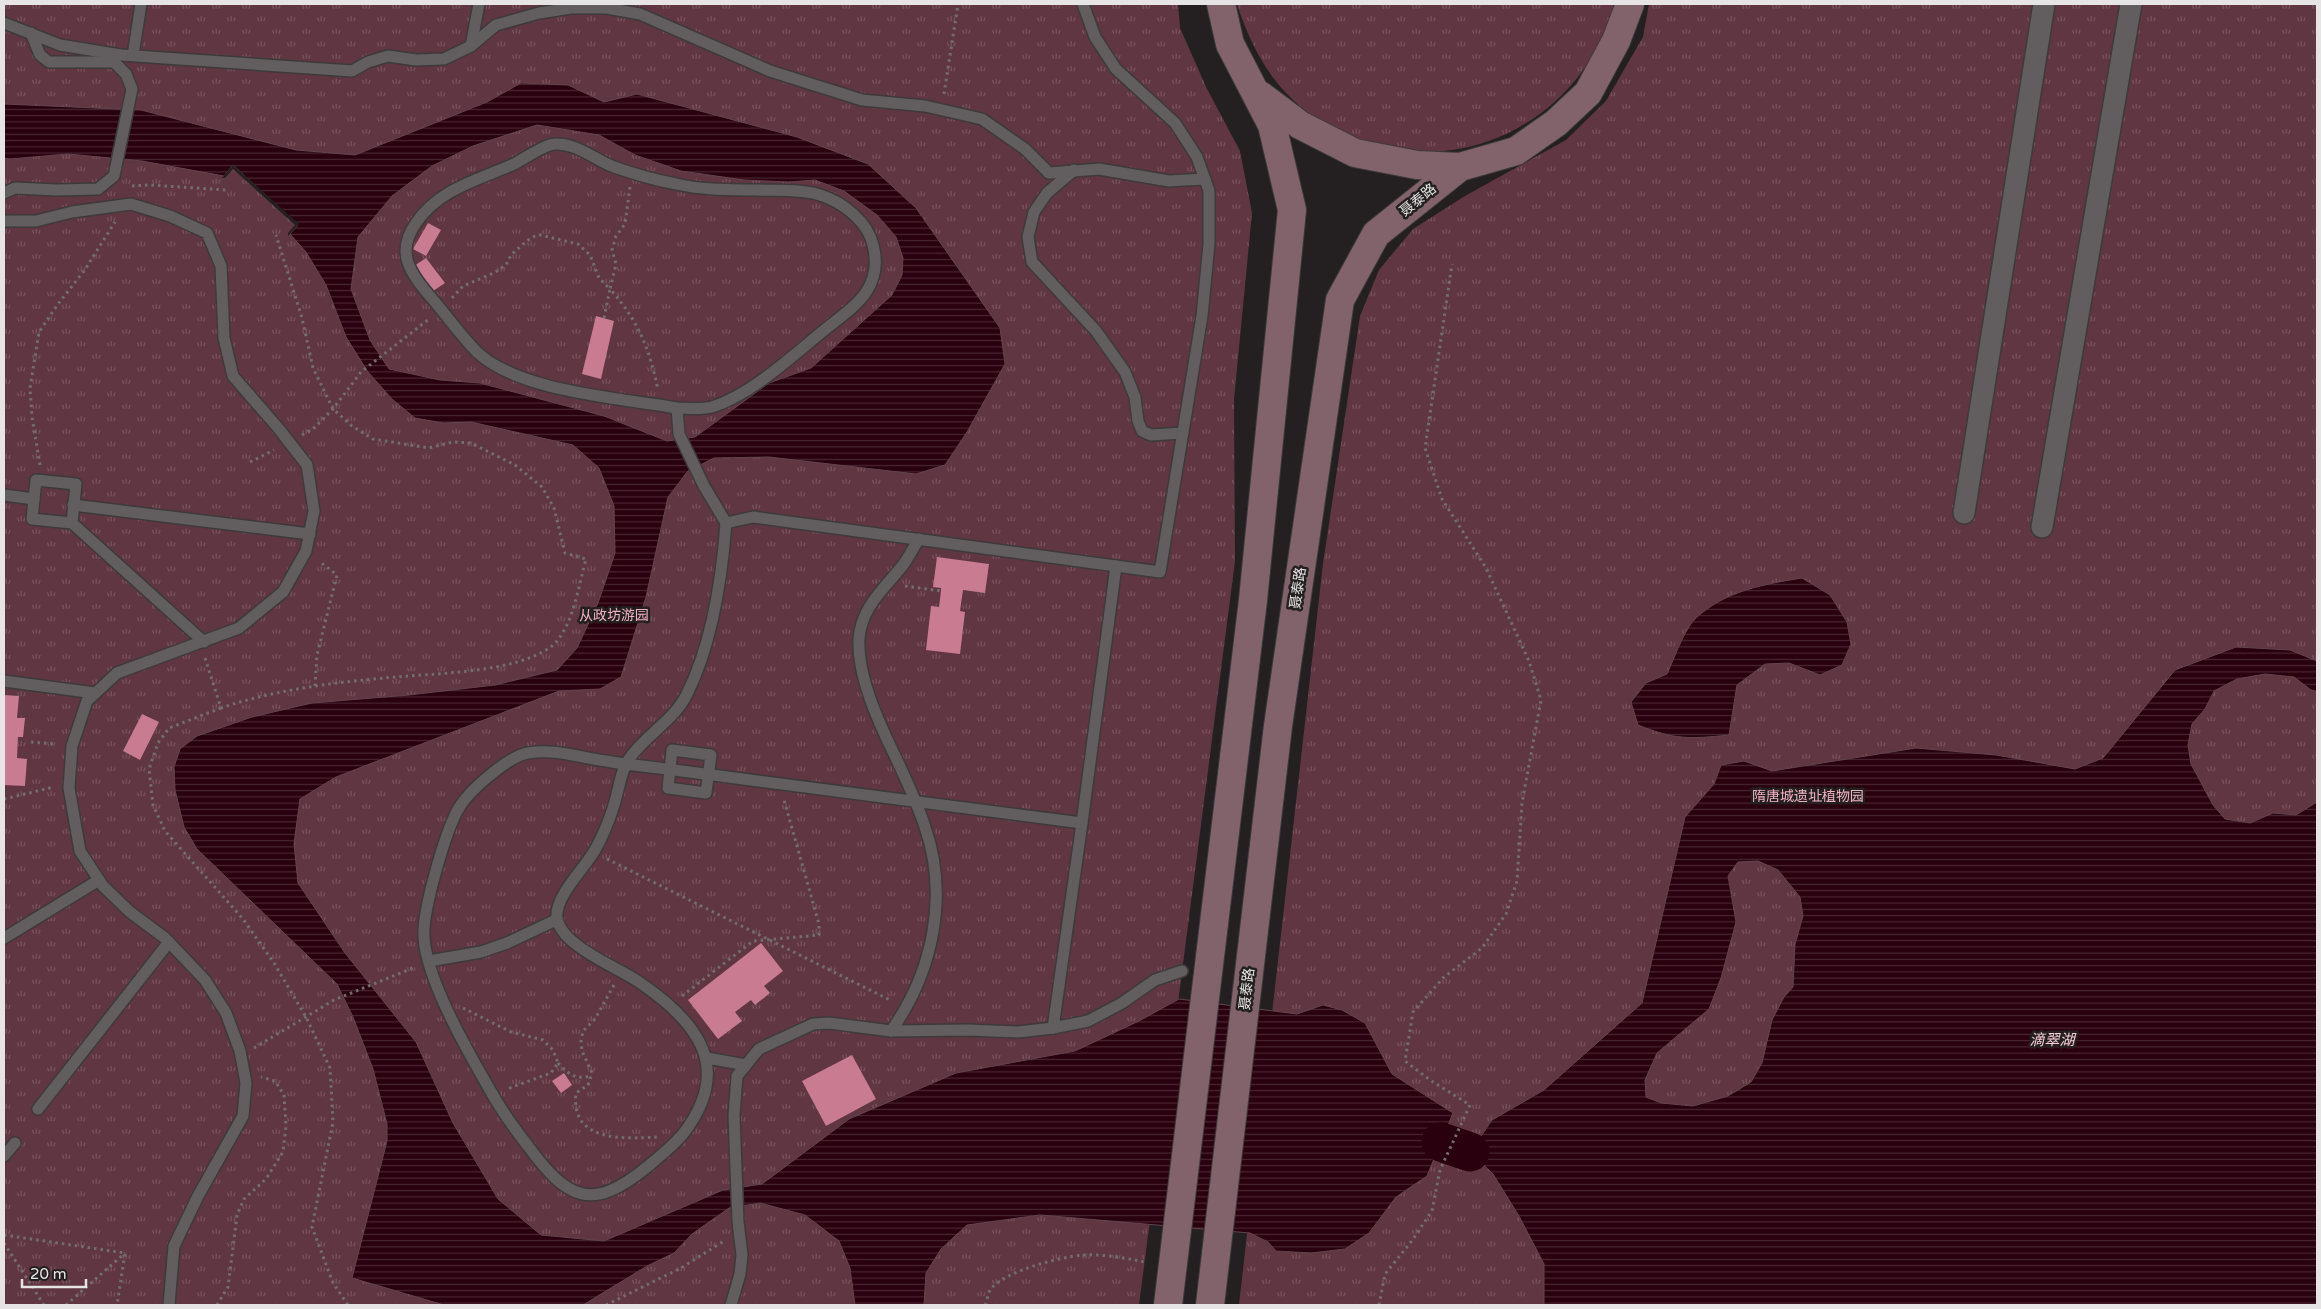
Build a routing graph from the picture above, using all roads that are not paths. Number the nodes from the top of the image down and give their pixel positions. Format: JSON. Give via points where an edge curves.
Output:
{"nodes":[{"id":1,"x":140,"y":4,"type":"edge"},
{"id":2,"x":479,"y":4,"type":"edge"},
{"id":3,"x":1083,"y":4,"type":"edge"},
{"id":4,"x":1221,"y":4,"type":"edge"},
{"id":5,"x":1630,"y":4,"type":"edge"},
{"id":6,"x":2044,"y":7,"type":"edge"},
{"id":7,"x":2129,"y":14,"type":"edge"},
{"id":8,"x":4,"y":23,"type":"edge"},
{"id":9,"x":31,"y":33,"type":"junction"},
{"id":10,"x":471,"y":46,"type":"junction"},
{"id":11,"x":132,"y":55,"type":"junction"},
{"id":12,"x":1254,"y":92,"type":"junction"},
{"id":13,"x":1460,"y":166,"type":"junction"},
{"id":14,"x":1074,"y":170,"type":"junction"},
{"id":15,"x":1205,"y":179,"type":"junction"},
{"id":16,"x":4,"y":193,"type":"edge"},
{"id":17,"x":4,"y":221,"type":"edge"},
{"id":18,"x":677,"y":408,"type":"junction"},
{"id":19,"x":1183,"y":433,"type":"junction"},
{"id":20,"x":4,"y":495,"type":"edge"},
{"id":21,"x":34,"y":499,"type":"junction"},
{"id":22,"x":73,"y":505,"type":"junction"},
{"id":23,"x":1964,"y":514,"type":"dead end"},
{"id":24,"x":726,"y":522,"type":"junction"},
{"id":25,"x":72,"y":523,"type":"junction"},
{"id":26,"x":2042,"y":527,"type":"dead end"},
{"id":27,"x":310,"y":534,"type":"junction"},
{"id":28,"x":918,"y":540,"type":"junction"},
{"id":29,"x":1116,"y":566,"type":"junction"},
{"id":30,"x":202,"y":642,"type":"junction"},
{"id":31,"x":4,"y":681,"type":"edge"},
{"id":32,"x":95,"y":693,"type":"junction"},
{"id":33,"x":625,"y":764,"type":"junction"},
{"id":34,"x":670,"y":770,"type":"junction"},
{"id":35,"x":709,"y":774,"type":"junction"},
{"id":36,"x":915,"y":801,"type":"junction"},
{"id":37,"x":1082,"y":823,"type":"junction"},
{"id":38,"x":99,"y":880,"type":"junction"},
{"id":39,"x":556,"y":920,"type":"junction"},
{"id":40,"x":4,"y":938,"type":"edge"},
{"id":41,"x":169,"y":942,"type":"junction"},
{"id":42,"x":429,"y":961,"type":"junction"},
{"id":43,"x":1182,"y":971,"type":"dead end"},
{"id":44,"x":1053,"y":1028,"type":"junction"},
{"id":45,"x":891,"y":1031,"type":"junction"},
{"id":46,"x":707,"y":1058,"type":"junction"},
{"id":47,"x":746,"y":1065,"type":"junction"},
{"id":48,"x":38,"y":1109,"type":"dead end"},
{"id":49,"x":15,"y":1143,"type":"dead end"},
{"id":50,"x":4,"y":1156,"type":"edge"},
{"id":51,"x":169,"y":1305,"type":"edge"},
{"id":52,"x":732,"y":1305,"type":"edge"},
{"id":53,"x":1168,"y":1305,"type":"edge"},
{"id":54,"x":1210,"y":1305,"type":"edge"}],
"edges":[{"from":1,"to":11,"type":"lane"},
{"from":2,"to":10,"type":"lane"},
{"from":3,"to":15,"type":"lane","via":[[1096,37],[1116,69],[1174,123],[1196,157]]},
{"from":4,"to":12,"type":"main road","via":[[1230,44]]},
{"from":5,"to":13,"type":"main road","name":"聂泰路","via":[[1616,41],[1588,93],[1556,123],[1516,151]]},
{"from":6,"to":23,"type":"street"},
{"from":7,"to":26,"type":"street"},
{"from":8,"to":9,"type":"lane"},
{"from":9,"to":11,"type":"lane","via":[[60,45]]},
{"from":9,"to":16,"type":"lane","via":[[40,55],[49,62],[114,62],[126,74],[132,89],[114,176],[98,188],[15,188]]},
{"from":10,"to":11,"type":"lane","via":[[444,59],[388,56],[352,71]]},
{"from":10,"to":14,"type":"lane","via":[[496,25],[571,8],[607,8],[640,14],[770,72],[862,100],[925,106],[982,119],[1025,149],[1049,173]]},
{"from":12,"to":13,"type":"main road","via":[[1300,125],[1354,153],[1417,165]]},
{"from":12,"to":53,"type":"main road","via":[[1272,125],[1292,210],[1250,629]]},
{"from":13,"to":54,"type":"main road","name":"聂泰路","via":[[1376,234],[1340,300],[1276,746]]},
{"from":14,"to":15,"type":"lane","via":[[1099,169],[1169,181]]},
{"from":14,"to":19,"type":"lane","via":[[1046,193],[1034,212],[1028,238],[1032,262],[1096,331],[1125,372],[1136,396],[1142,431],[1151,435]]},
{"from":15,"to":19,"type":"lane","via":[[1209,191],[1209,244],[1202,316]]},
{"from":17,"to":27,"type":"lane","via":[[36,221],[72,212],[131,204],[170,216],[207,233],[221,266],[224,338],[233,376],[307,465],[314,511]]},
{"from":18,"to":18,"type":"lane","via":[[710,408],[742,392],[784,363],[860,300],[874,282],[876,256],[871,236],[859,220],[840,204],[819,195],[679,185],[611,166],[584,151],[551,144],[466,183],[433,203],[414,224],[406,244],[406,260],[419,283],[478,354],[512,374],[559,388]]},
{"from":18,"to":24,"type":"lane","via":[[679,434]]},
{"from":19,"to":29,"type":"lane","via":[[1160,572]]},
{"from":20,"to":21,"type":"lane"},
{"from":21,"to":22,"type":"lane","via":[[36,480],[76,484]]},
{"from":21,"to":25,"type":"lane","via":[[32,519]]},
{"from":22,"to":25,"type":"lane"},
{"from":22,"to":27,"type":"lane"},
{"from":24,"to":28,"type":"lane","via":[[753,517]]},
{"from":24,"to":33,"type":"lane","via":[[722,570],[697,671],[685,699]]},
{"from":25,"to":30,"type":"lane"},
{"from":27,"to":30,"type":"lane","via":[[306,551],[283,592],[239,628]]},
{"from":28,"to":29,"type":"lane"},
{"from":28,"to":36,"type":"lane","via":[[904,565],[864,615],[859,638],[861,662],[871,699]]},
{"from":29,"to":37,"type":"lane"},
{"from":30,"to":32,"type":"lane","via":[[117,673]]},
{"from":31,"to":32,"type":"lane"},
{"from":32,"to":38,"type":"lane","via":[[87,701],[72,746],[70,783],[80,851]]},
{"from":33,"to":34,"type":"lane"},
{"from":33,"to":39,"type":"lane","via":[[614,806],[594,852],[558,902]]},
{"from":33,"to":42,"type":"lane","via":[[550,752],[522,753],[485,779],[460,806],[444,842],[423,935]]},
{"from":34,"to":35,"type":"lane"},
{"from":34,"to":35,"type":"lane","via":[[668,788],[706,793]]},
{"from":34,"to":35,"type":"lane","via":[[672,750],[711,755]]},
{"from":35,"to":36,"type":"lane"},
{"from":36,"to":37,"type":"lane"},
{"from":36,"to":45,"type":"lane","via":[[926,828],[937,880],[935,927],[925,970]]},
{"from":37,"to":44,"type":"lane"},
{"from":38,"to":40,"type":"lane"},
{"from":38,"to":41,"type":"lane","via":[[130,912]]},
{"from":39,"to":42,"type":"lane","via":[[481,952]]},
{"from":39,"to":46,"type":"lane","via":[[564,935],[669,1005],[694,1031]]},
{"from":41,"to":48,"type":"lane"},
{"from":41,"to":51,"type":"lane","via":[[205,980],[226,1013],[241,1056],[246,1084],[243,1116],[174,1246]]},
{"from":42,"to":46,"type":"lane","via":[[470,1054],[503,1114],[558,1183],[573,1193],[591,1195],[609,1191],[631,1180],[683,1134],[701,1102],[709,1076]]},
{"from":43,"to":44,"type":"lane","via":[[1154,980],[1122,1003],[1088,1021]]},
{"from":44,"to":45,"type":"lane","via":[[1018,1032]]},
{"from":45,"to":47,"type":"lane","via":[[813,1024],[759,1049]]},
{"from":46,"to":47,"type":"lane"},
{"from":47,"to":52,"type":"lane","via":[[738,1076],[734,1115],[742,1255]]},
{"from":49,"to":50,"type":"lane"}]}
